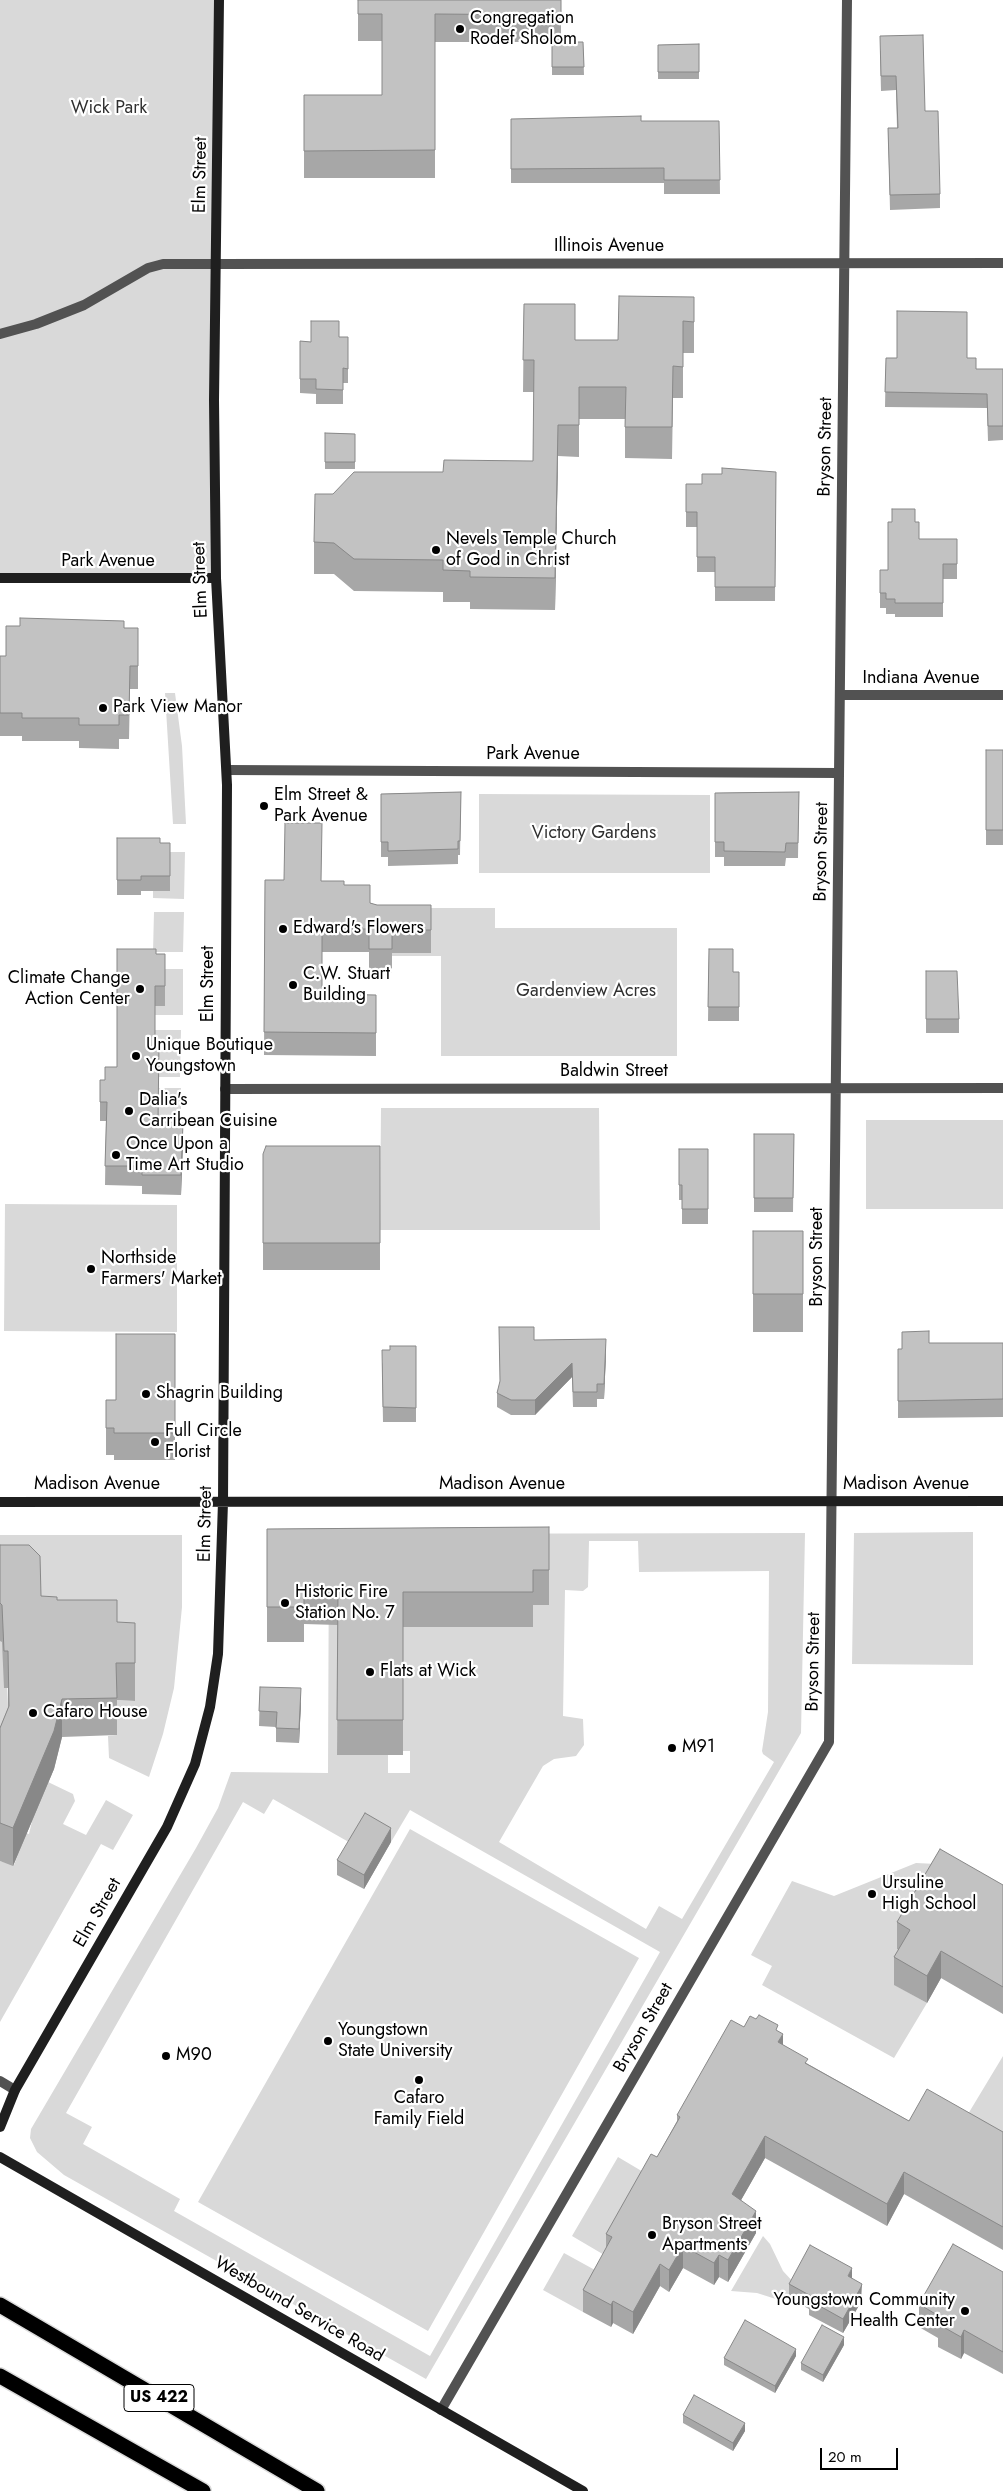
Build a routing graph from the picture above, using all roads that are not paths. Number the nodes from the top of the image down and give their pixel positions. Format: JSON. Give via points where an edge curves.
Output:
{"nodes":[{"id":1,"x":219,"y":0,"type":"edge"},
{"id":2,"x":847,"y":0,"type":"edge"},
{"id":3,"x":844,"y":263,"type":"junction"},
{"id":4,"x":1003,"y":263,"type":"edge"},
{"id":5,"x":216,"y":264,"type":"junction"},
{"id":6,"x":0,"y":334,"type":"edge"},
{"id":7,"x":0,"y":578,"type":"edge"},
{"id":8,"x":216,"y":578,"type":"junction"},
{"id":9,"x":840,"y":695,"type":"junction"},
{"id":10,"x":1003,"y":695,"type":"edge"},
{"id":11,"x":227,"y":770,"type":"junction"},
{"id":12,"x":839,"y":773,"type":"junction"},
{"id":13,"x":835,"y":1088,"type":"junction"},
{"id":14,"x":1003,"y":1088,"type":"edge"},
{"id":15,"x":225,"y":1089,"type":"junction"},
{"id":16,"x":1003,"y":1501,"type":"edge"},
{"id":17,"x":0,"y":1502,"type":"edge"},
{"id":18,"x":222,"y":1502,"type":"junction"},
{"id":19,"x":832,"y":1502,"type":"junction"},
{"id":20,"x":0,"y":2082,"type":"edge"},
{"id":21,"x":15,"y":2090,"type":"junction"},
{"id":22,"x":0,"y":2127,"type":"edge"},
{"id":23,"x":0,"y":2157,"type":"edge"},
{"id":24,"x":0,"y":2305,"type":"edge"},
{"id":25,"x":0,"y":2376,"type":"edge"},
{"id":26,"x":441,"y":2410,"type":"junction"},
{"id":27,"x":203,"y":2491,"type":"edge"},
{"id":28,"x":317,"y":2491,"type":"edge"},
{"id":29,"x":583,"y":2491,"type":"edge"}],
"edges":[{"from":1,"to":5,"type":"street","name":"Elm Street"},
{"from":2,"to":3,"type":"street","name":"Bryson Street"},
{"from":3,"to":4,"type":"street","name":"Illinois Avenue"},
{"from":3,"to":5,"type":"street","name":"Illinois Avenue"},
{"from":3,"to":9,"type":"street","name":"Bryson Street"},
{"from":5,"to":6,"type":"street","name":"Illinois Avenue","via":[[163,264],[148,268],[84,305]]},
{"from":5,"to":8,"type":"street","name":"Elm Street"},
{"from":7,"to":8,"type":"street","name":"Park Avenue"},
{"from":8,"to":11,"type":"street","name":"Elm Street"},
{"from":9,"to":10,"type":"street","name":"Indiana Avenue"},
{"from":9,"to":12,"type":"street","name":"Bryson Street"},
{"from":11,"to":12,"type":"street","name":"Park Avenue"},
{"from":11,"to":15,"type":"street","name":"Elm Street"},
{"from":12,"to":13,"type":"street","name":"Bryson Street"},
{"from":13,"to":14,"type":"street","name":"Baldwin Street"},
{"from":13,"to":15,"type":"street","name":"Baldwin Street"},
{"from":13,"to":19,"type":"street","name":"Bryson Street"},
{"from":15,"to":18,"type":"street","name":"Elm Street"},
{"from":16,"to":19,"type":"street","name":"Madison Avenue"},
{"from":17,"to":18,"type":"street","name":"Madison Avenue"},
{"from":18,"to":19,"type":"street","name":"Madison Avenue"},
{"from":18,"to":21,"type":"street","name":"Elm Street","via":[[218,1654],[210,1707],[195,1764],[167,1827]]},
{"from":19,"to":26,"type":"street","name":"Bryson Street","via":[[829,1742]]},
{"from":20,"to":21,"type":"street"},
{"from":21,"to":22,"type":"street","name":"Elm Street"},
{"from":23,"to":26,"type":"street","name":"Westbound Service Road"},
{"from":24,"to":28,"type":"highway","number":"US 422"},
{"from":25,"to":27,"type":"highway"},
{"from":26,"to":29,"type":"street","name":"Westbound Service Road"}]}
